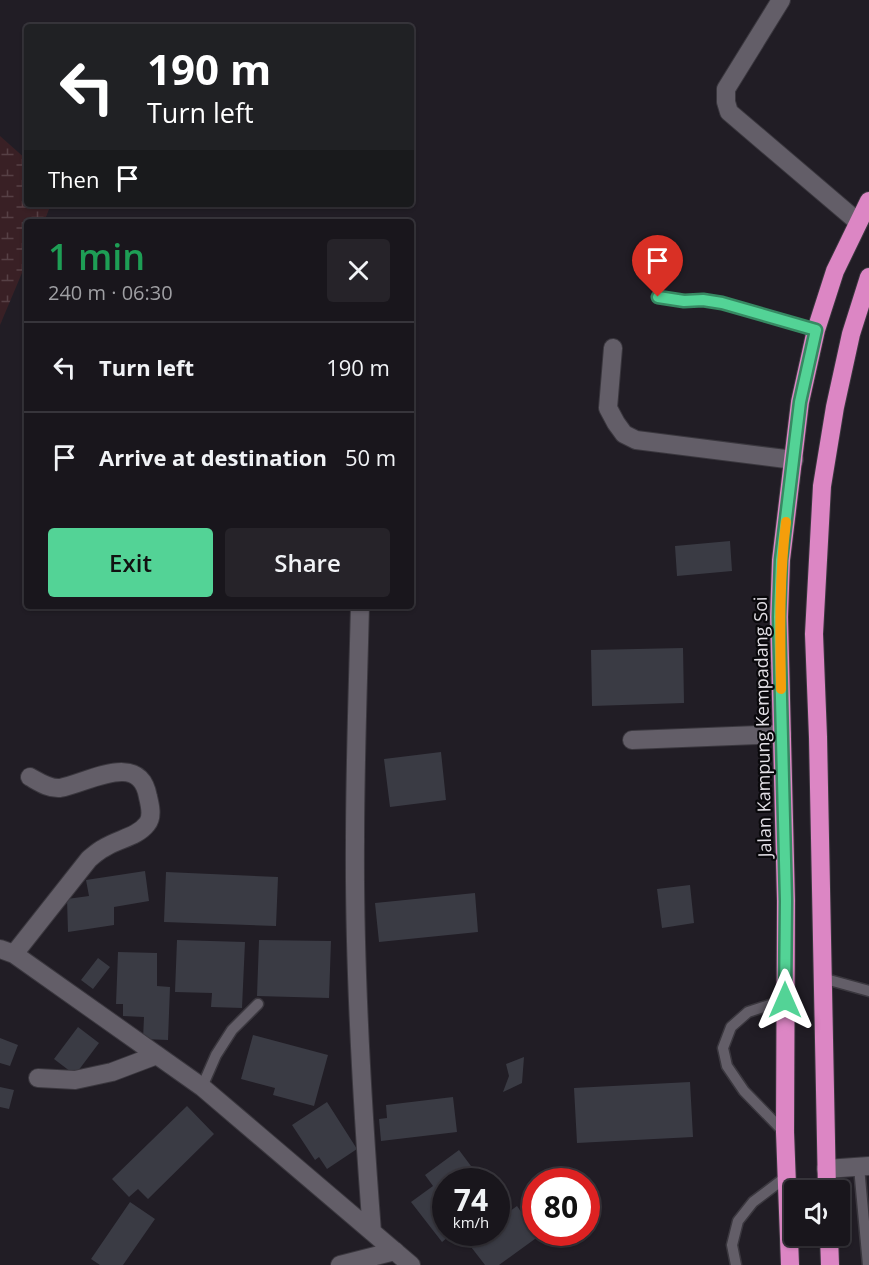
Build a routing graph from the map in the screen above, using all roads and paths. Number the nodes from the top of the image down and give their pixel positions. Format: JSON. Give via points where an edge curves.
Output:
{"nodes":[{"id":1,"x":781,"y":0,"type":"edge"},
{"id":2,"x":869,"y":201,"type":"edge"},
{"id":3,"x":858,"y":222,"type":"junction"},
{"id":4,"x":869,"y":277,"type":"edge"},
{"id":5,"x":658,"y":297,"type":"dead end"},
{"id":6,"x":816,"y":330,"type":"junction"},
{"id":7,"x":613,"y":348,"type":"dead end"},
{"id":8,"x":794,"y":460,"type":"junction"},
{"id":9,"x":360,"y":609,"type":"edge"},
{"id":10,"x":782,"y":734,"type":"junction"},
{"id":11,"x":632,"y":740,"type":"dead end"},
{"id":12,"x":30,"y":777,"type":"dead end"},
{"id":13,"x":7,"y":951,"type":"edge"},
{"id":14,"x":822,"y":978,"type":"junction"},
{"id":15,"x":869,"y":991,"type":"edge"},
{"id":16,"x":785,"y":1000,"type":"junction"},
{"id":17,"x":258,"y":1004,"type":"dead end"},
{"id":18,"x":158,"y":1055,"type":"junction"},
{"id":19,"x":38,"y":1078,"type":"dead end"},
{"id":20,"x":202,"y":1087,"type":"junction"},
{"id":21,"x":785,"y":1132,"type":"junction"},
{"id":22,"x":864,"y":1166,"type":"edge"},
{"id":23,"x":826,"y":1169,"type":"junction"},
{"id":24,"x":786,"y":1176,"type":"junction"},
{"id":25,"x":826,"y":1180,"type":"edge"},
{"id":26,"x":372,"y":1232,"type":"junction"},
{"id":27,"x":829,"y":1246,"type":"edge"},
{"id":28,"x":395,"y":1251,"type":"junction"},
{"id":29,"x":340,"y":1265,"type":"edge"},
{"id":30,"x":411,"y":1265,"type":"edge"},
{"id":31,"x":736,"y":1265,"type":"edge"},
{"id":32,"x":790,"y":1265,"type":"edge"},
{"id":33,"x":830,"y":1265,"type":"edge"},
{"id":34,"x":868,"y":1265,"type":"edge"}],
"edges":[{"from":1,"to":3,"type":"street","via":[[726,89],[729,112]]},
{"from":2,"to":3,"type":"highway","name":"Jalan Kampung Kempadang Soi"},
{"from":3,"to":6,"type":"highway","name":"Jalan Kampung Kempadang Soi","via":[[835,271]]},
{"from":4,"to":14,"type":"highway","via":[[851,334],[822,486],[814,634]]},
{"from":5,"to":6,"type":"lane","via":[[722,303]]},
{"from":6,"to":8,"type":"highway","name":"Jalan Kampung Kempadang Soi","via":[[800,402]]},
{"from":7,"to":8,"type":"street","via":[[608,408],[624,434],[636,440]]},
{"from":8,"to":10,"type":"highway","name":"Jalan Kampung Kempadang Soi","via":[[781,560]]},
{"from":9,"to":26,"type":"street","via":[[356,923]]},
{"from":10,"to":11,"type":"street"},
{"from":10,"to":16,"type":"highway","name":"Jalan Kampung Kempadang Soi"},
{"from":12,"to":13,"type":"street","via":[[58,788],[127,771],[147,789],[151,811],[149,822],[140,831],[89,859]]},
{"from":13,"to":18,"type":"street"},
{"from":14,"to":15,"type":"lane"},
{"from":14,"to":23,"type":"highway"},
{"from":16,"to":21,"type":"highway","name":"Jalan Kampung Kempadang Soi"},
{"from":16,"to":21,"type":"lane","via":[[748,1012],[731,1027],[723,1048],[727,1066],[744,1091]]},
{"from":17,"to":20,"type":"lane","via":[[232,1030]]},
{"from":18,"to":19,"type":"street","via":[[112,1072],[75,1080]]},
{"from":18,"to":20,"type":"street"},
{"from":20,"to":26,"type":"street"},
{"from":21,"to":24,"type":"highway","name":"Jalan Kampung Kempadang Soi"},
{"from":22,"to":23,"type":"street"},
{"from":22,"to":34,"type":"lane"},
{"from":23,"to":25,"type":"highway"},
{"from":24,"to":31,"type":"lane","via":[[753,1202],[738,1221],[732,1245]]},
{"from":24,"to":32,"type":"highway","name":"Jalan Kampung Kempadang Soi"},
{"from":26,"to":28,"type":"street"},
{"from":27,"to":33,"type":"highway"},
{"from":28,"to":29,"type":"street"},
{"from":28,"to":30,"type":"street"}]}
